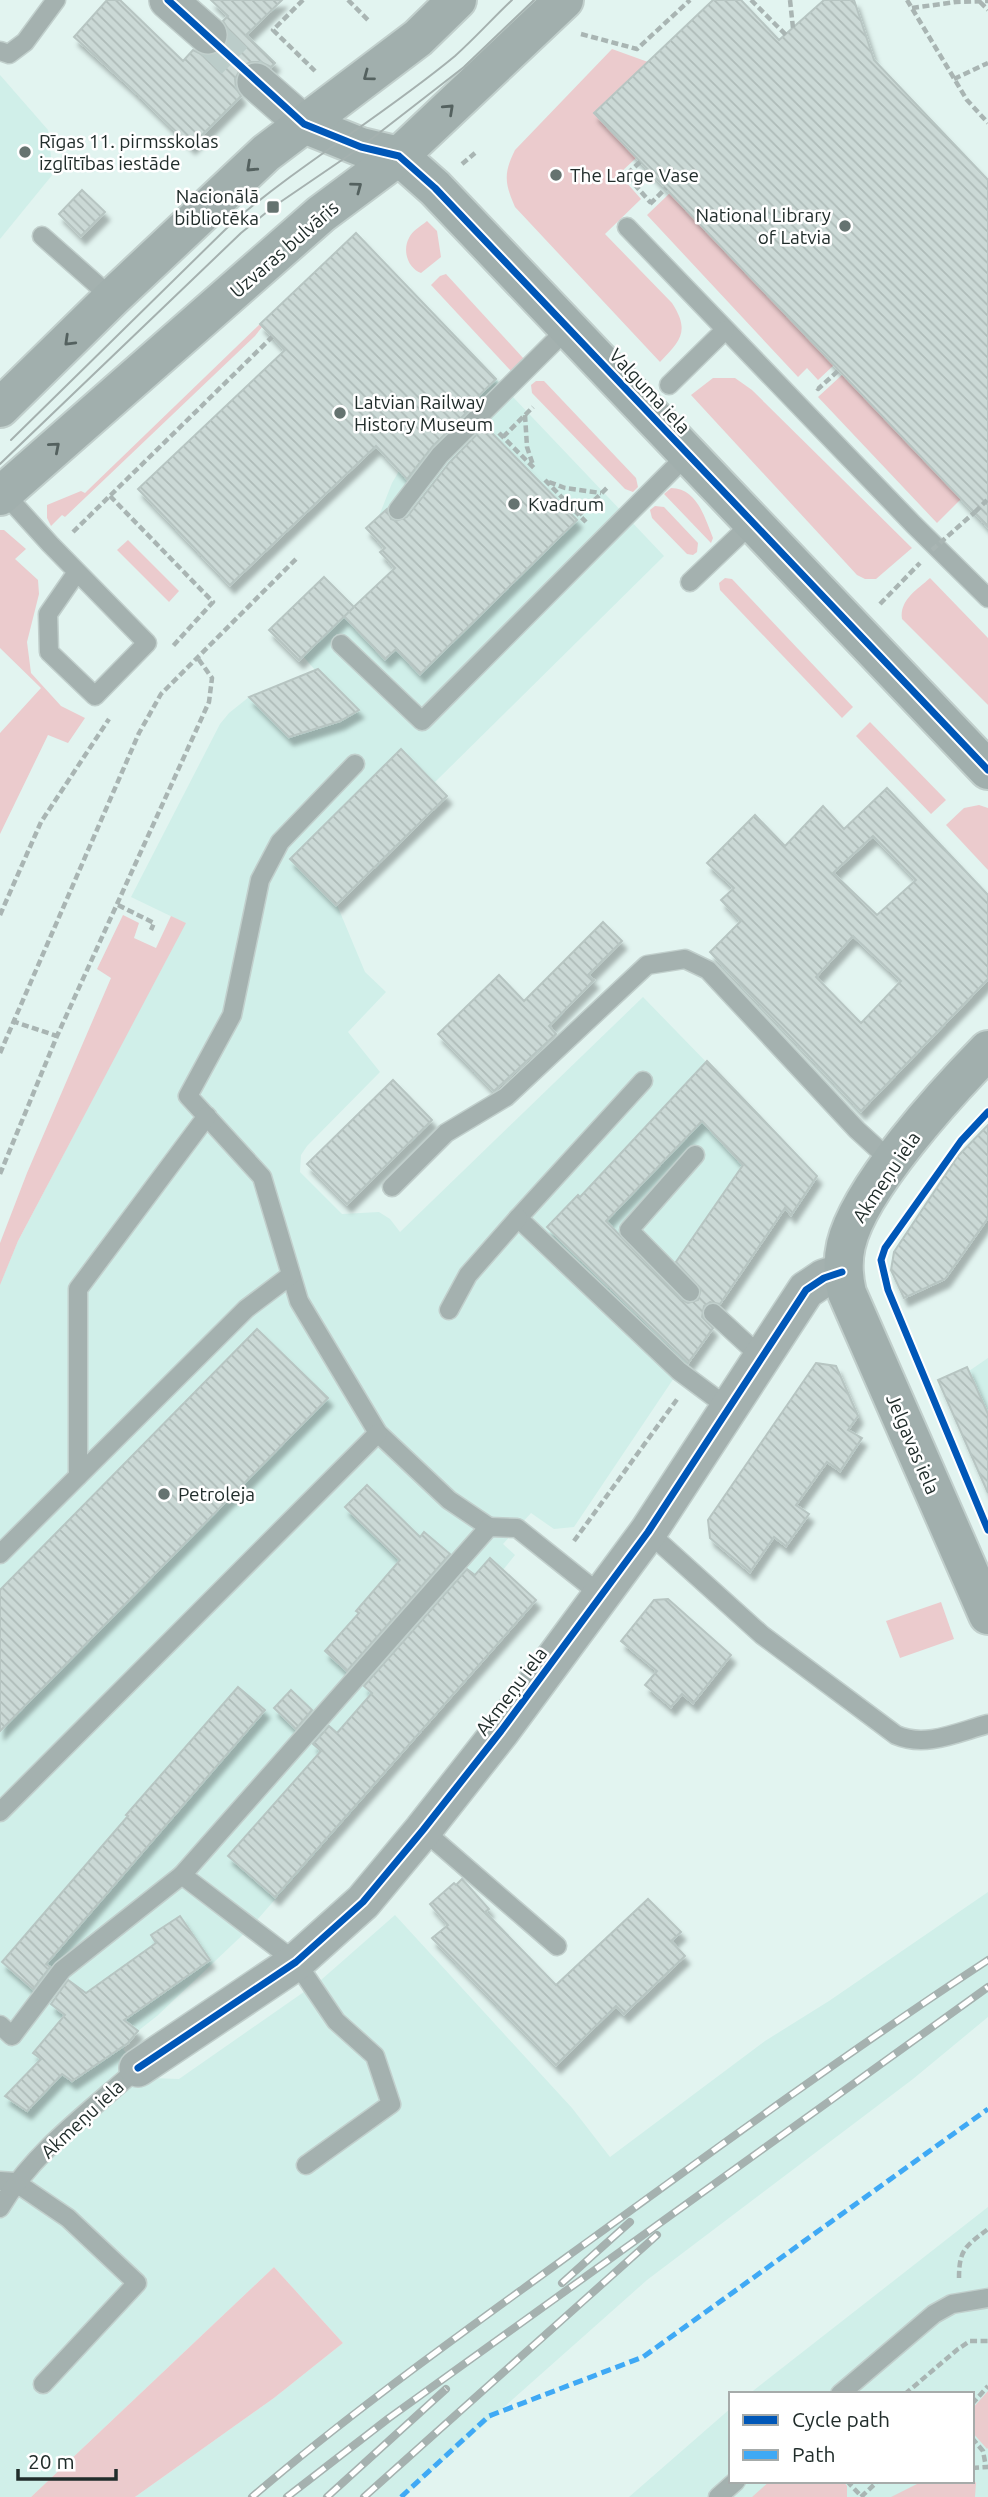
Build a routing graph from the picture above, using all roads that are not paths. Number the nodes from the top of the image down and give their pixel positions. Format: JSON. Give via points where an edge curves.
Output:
{"nodes":[{"id":1,"x":56,"y":0,"type":"edge"},
{"id":2,"x":168,"y":0,"type":"edge"},
{"id":3,"x":457,"y":0,"type":"edge"},
{"id":4,"x":571,"y":17,"type":"edge"},
{"id":5,"x":208,"y":35,"type":"tunnel mouth"},
{"id":6,"x":0,"y":51,"type":"edge"},
{"id":7,"x":256,"y":82,"type":"tunnel mouth"},
{"id":8,"x":304,"y":124,"type":"junction"},
{"id":9,"x":399,"y":156,"type":"junction"},
{"id":10,"x":627,"y":227,"type":"dead end"},
{"id":11,"x":42,"y":236,"type":"dead end"},
{"id":12,"x":112,"y":299,"type":"junction"},
{"id":13,"x":569,"y":327,"type":"junction"},
{"id":14,"x":725,"y":330,"type":"junction"},
{"id":15,"x":669,"y":385,"type":"dead end"},
{"id":16,"x":0,"y":408,"type":"edge"},
{"id":17,"x":688,"y":454,"type":"junction"},
{"id":18,"x":1,"y":492,"type":"edge"},
{"id":19,"x":398,"y":510,"type":"dead end"},
{"id":20,"x":753,"y":522,"type":"junction"},
{"id":21,"x":77,"y":572,"type":"junction"},
{"id":22,"x":690,"y":582,"type":"dead end"},
{"id":23,"x":988,"y":598,"type":"edge"},
{"id":24,"x":341,"y":644,"type":"dead end"},
{"id":25,"x":355,"y":764,"type":"dead end"},
{"id":26,"x":988,"y":770,"type":"edge"},
{"id":27,"x":988,"y":1050,"type":"edge"},
{"id":28,"x":643,"y":1081,"type":"dead end"},
{"id":29,"x":206,"y":1116,"type":"junction"},
{"id":30,"x":695,"y":1155,"type":"dead end"},
{"id":31,"x":892,"y":1162,"type":"junction"},
{"id":32,"x":392,"y":1187,"type":"dead end"},
{"id":33,"x":518,"y":1218,"type":"junction"},
{"id":34,"x":842,"y":1272,"type":"junction"},
{"id":35,"x":292,"y":1275,"type":"junction"},
{"id":36,"x":690,"y":1292,"type":"dead end"},
{"id":37,"x":449,"y":1310,"type":"dead end"},
{"id":38,"x":713,"y":1313,"type":"dead end"},
{"id":39,"x":762,"y":1358,"type":"junction"},
{"id":40,"x":730,"y":1409,"type":"junction"},
{"id":41,"x":378,"y":1433,"type":"junction"},
{"id":42,"x":78,"y":1476,"type":"junction"},
{"id":43,"x":489,"y":1527,"type":"junction"},
{"id":44,"x":648,"y":1532,"type":"junction"},
{"id":45,"x":0,"y":1554,"type":"edge"},
{"id":46,"x":601,"y":1595,"type":"junction"},
{"id":47,"x":988,"y":1615,"type":"edge"},
{"id":48,"x":988,"y":1724,"type":"edge"},
{"id":49,"x":0,"y":1811,"type":"edge"},
{"id":50,"x":423,"y":1830,"type":"junction"},
{"id":51,"x":182,"y":1875,"type":"junction"},
{"id":52,"x":557,"y":1946,"type":"dead end"},
{"id":53,"x":296,"y":1962,"type":"junction"},
{"id":54,"x":0,"y":2025,"type":"edge"},
{"id":55,"x":138,"y":2068,"type":"joint"},
{"id":56,"x":306,"y":2165,"type":"dead end"},
{"id":57,"x":8,"y":2182,"type":"edge"},
{"id":58,"x":0,"y":2208,"type":"edge"},
{"id":59,"x":988,"y":2298,"type":"edge"},
{"id":60,"x":43,"y":2384,"type":"dead end"},
{"id":61,"x":841,"y":2392,"type":"edge"},
{"id":62,"x":734,"y":2483,"type":"edge"},
{"id":63,"x":718,"y":2497,"type":"edge"}],
"edges":[{"from":1,"to":6,"type":"lane","via":[[25,42],[9,54]]},
{"from":2,"to":5,"type":"street"},
{"from":3,"to":8,"type":"main road","one_way":true,"via":[[418,38]]},
{"from":9,"to":4,"type":"main road","name":"Uzvaras bulvāris","one_way":true},
{"from":7,"to":8,"type":"street"},
{"from":8,"to":9,"type":"main road","via":[[360,147]]},
{"from":8,"to":12,"type":"main road","one_way":true,"via":[[266,153]]},
{"from":9,"to":13,"type":"main road","name":"Valguma iela"},
{"from":18,"to":9,"type":"main road","name":"Uzvaras bulvāris","one_way":true,"via":[[321,214]]},
{"from":10,"to":14,"type":"lane"},
{"from":11,"to":12,"type":"lane"},
{"from":12,"to":16,"type":"main road","one_way":true},
{"from":13,"to":17,"type":"main road","name":"Valguma iela"},
{"from":13,"to":19,"type":"lane","via":[[440,455]]},
{"from":14,"to":15,"type":"lane"},
{"from":14,"to":23,"type":"lane"},
{"from":17,"to":20,"type":"main road","name":"Valguma iela"},
{"from":17,"to":24,"type":"lane","via":[[422,721]]},
{"from":18,"to":21,"type":"lane"},
{"from":20,"to":22,"type":"lane"},
{"from":20,"to":26,"type":"main road","name":"Valguma iela"},
{"from":21,"to":21,"type":"lane","via":[[147,643],[95,696],[49,652],[48,614]]},
{"from":25,"to":29,"type":"lane","via":[[280,842],[260,880],[232,1015],[188,1096]]},
{"from":27,"to":31,"type":"main road","name":"Akmeņu iela"},
{"from":28,"to":33,"type":"lane"},
{"from":29,"to":35,"type":"lane","via":[[262,1177]]},
{"from":29,"to":42,"type":"lane","via":[[78,1289]]},
{"from":30,"to":36,"type":"lane","via":[[629,1230]]},
{"from":31,"to":32,"type":"lane","via":[[708,970],[685,959],[647,965],[506,1097],[446,1133]]},
{"from":31,"to":34,"type":"main road","name":"Akmeņu iela","via":[[855,1217]]},
{"from":33,"to":37,"type":"lane","via":[[468,1275]]},
{"from":33,"to":40,"type":"lane","via":[[690,1381]]},
{"from":34,"to":39,"type":"street","name":"Akmeņu iela","via":[[806,1290]]},
{"from":34,"to":47,"type":"main road","name":"Jelgavas iela","via":[[847,1293]]},
{"from":35,"to":41,"type":"lane","via":[[299,1301]]},
{"from":35,"to":42,"type":"lane","via":[[246,1309]]},
{"from":38,"to":39,"type":"lane"},
{"from":39,"to":40,"type":"street","name":"Akmeņu iela"},
{"from":40,"to":44,"type":"street","name":"Akmeņu iela"},
{"from":41,"to":43,"type":"lane","via":[[449,1500]]},
{"from":41,"to":49,"type":"lane"},
{"from":42,"to":45,"type":"lane"},
{"from":43,"to":46,"type":"lane","via":[[517,1528]]},
{"from":43,"to":51,"type":"lane"},
{"from":44,"to":46,"type":"street","name":"Akmeņu iela"},
{"from":44,"to":48,"type":"lane","via":[[762,1634],[896,1735],[923,1741]]},
{"from":46,"to":50,"type":"street","name":"Akmeņu iela"},
{"from":50,"to":52,"type":"lane"},
{"from":50,"to":53,"type":"street","name":"Akmeņu iela","via":[[363,1902]]},
{"from":51,"to":53,"type":"lane"},
{"from":51,"to":54,"type":"lane","via":[[62,1970],[12,2036]]},
{"from":53,"to":55,"type":"street","name":"Akmeņu iela"},
{"from":53,"to":56,"type":"lane","via":[[336,2021],[375,2056],[391,2104]]},
{"from":55,"to":57,"type":"lane","name":"Akmeņu iela"},
{"from":57,"to":58,"type":"lane","name":"Akmeņu iela"},
{"from":57,"to":60,"type":"lane","via":[[68,2218],[137,2283]]},
{"from":59,"to":61,"type":"lane","via":[[952,2304],[934,2314]]},
{"from":62,"to":63,"type":"lane"}]}
